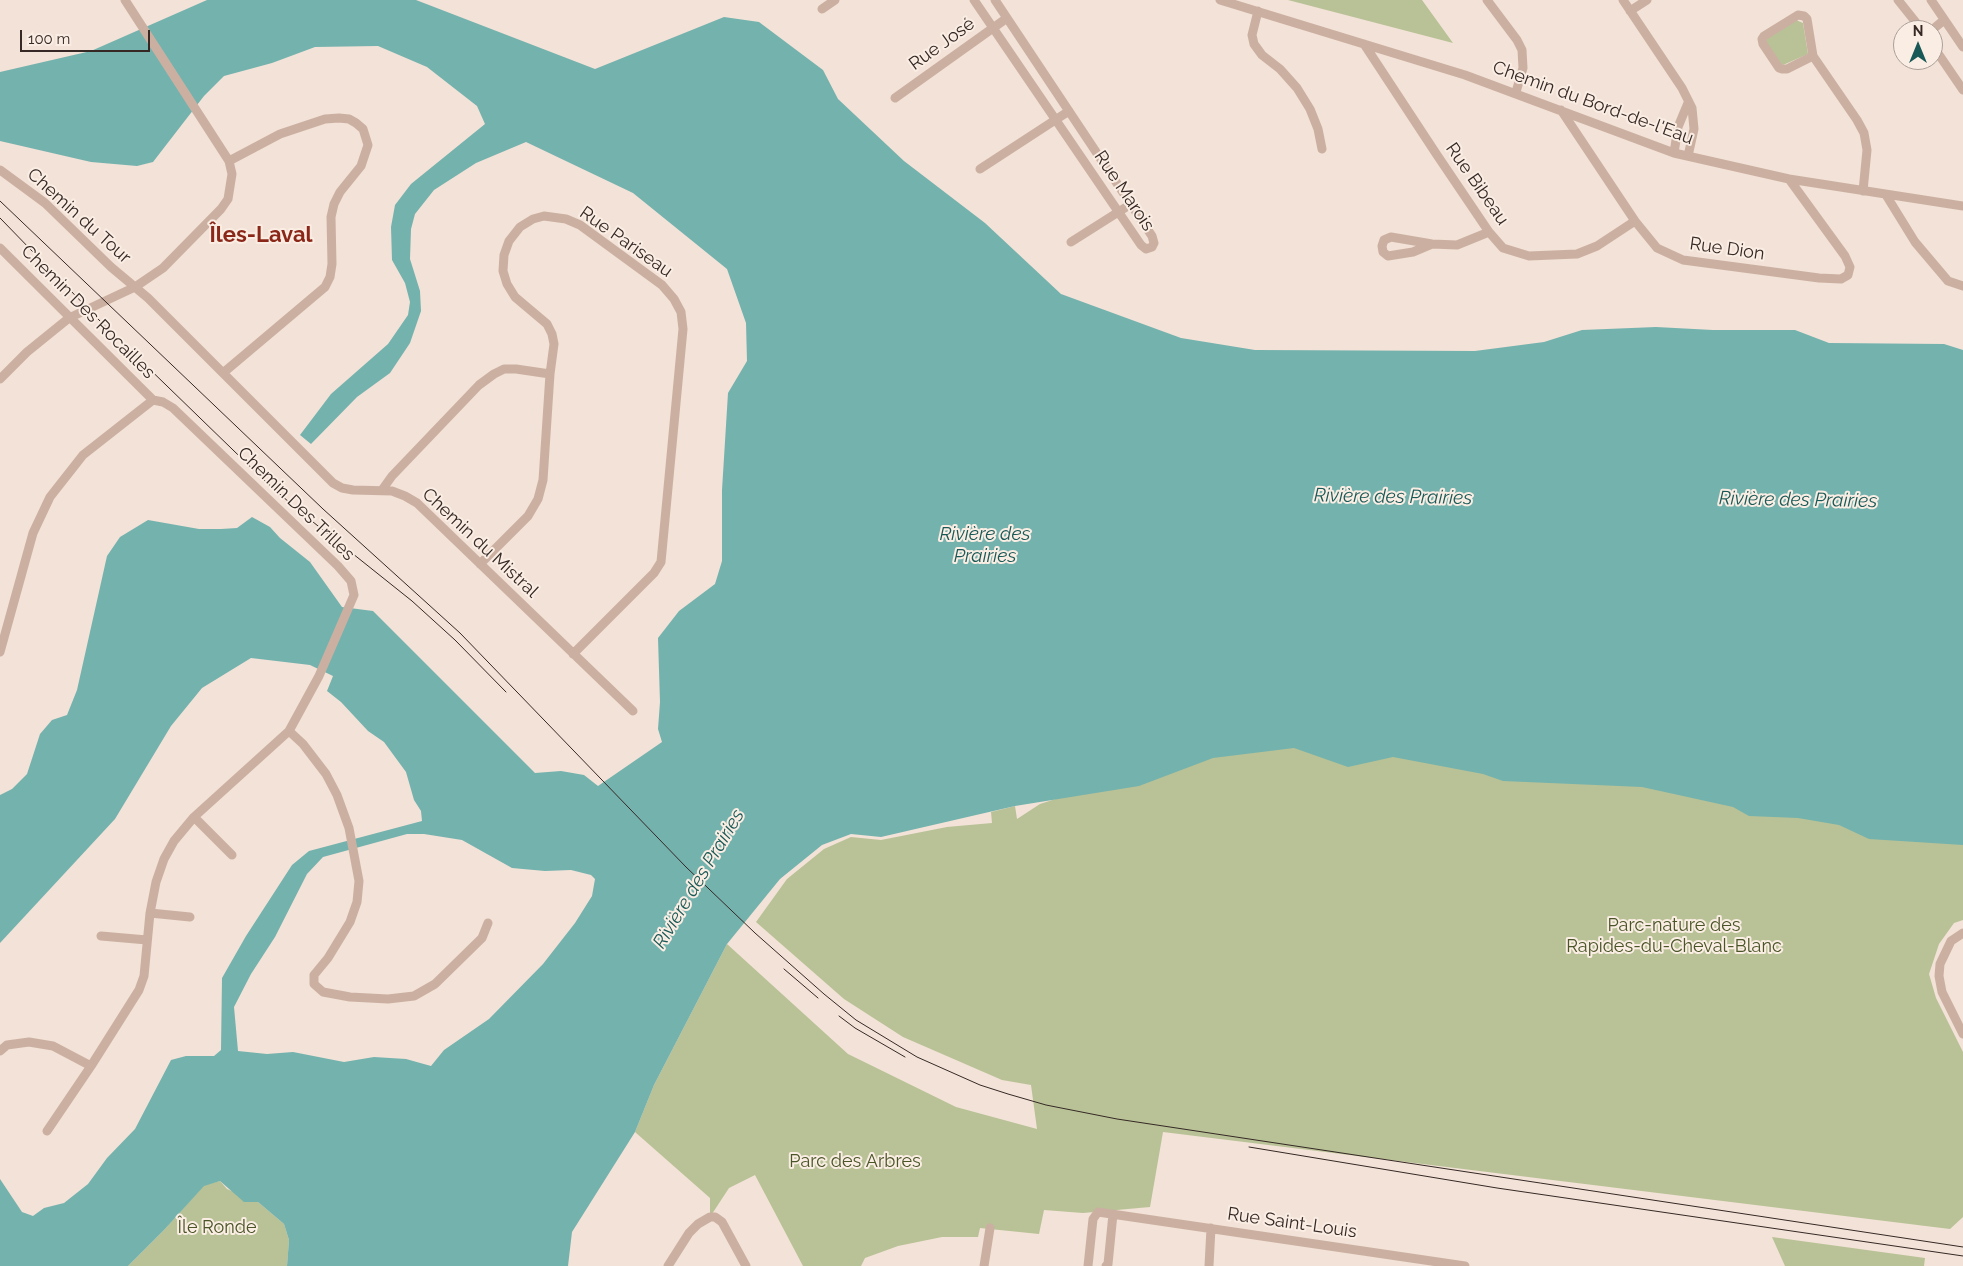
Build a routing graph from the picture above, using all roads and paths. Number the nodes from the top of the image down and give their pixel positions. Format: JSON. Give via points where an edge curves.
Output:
{"nodes":[{"id":1,"x":125,"y":0,"type":"edge"},
{"id":2,"x":835,"y":0,"type":"edge"},
{"id":3,"x":974,"y":0,"type":"edge"},
{"id":4,"x":995,"y":0,"type":"edge"},
{"id":5,"x":1220,"y":0,"type":"edge"},
{"id":6,"x":1488,"y":0,"type":"edge"},
{"id":7,"x":1623,"y":0,"type":"edge"},
{"id":8,"x":1647,"y":0,"type":"edge"},
{"id":9,"x":1898,"y":0,"type":"edge"},
{"id":10,"x":1931,"y":0,"type":"edge"},
{"id":11,"x":822,"y":8,"type":"dead end"},
{"id":12,"x":1258,"y":11,"type":"junction"},
{"id":13,"x":1630,"y":11,"type":"junction"},
{"id":14,"x":1007,"y":18,"type":"junction"},
{"id":15,"x":1914,"y":20,"type":"edge"},
{"id":16,"x":1944,"y":20,"type":"joint"},
{"id":17,"x":993,"y":28,"type":"junction"},
{"id":18,"x":1364,"y":44,"type":"junction"},
{"id":19,"x":1963,"y":47,"type":"edge"},
{"id":20,"x":1813,"y":56,"type":"junction"},
{"id":21,"x":1943,"y":61,"type":"edge"},
{"id":22,"x":1963,"y":90,"type":"edge"},
{"id":23,"x":1516,"y":92,"type":"junction"},
{"id":24,"x":896,"y":98,"type":"dead end"},
{"id":25,"x":1688,"y":103,"type":"junction"},
{"id":26,"x":1560,"y":110,"type":"junction"},
{"id":27,"x":1068,"y":111,"type":"junction"},
{"id":28,"x":1055,"y":119,"type":"junction"},
{"id":29,"x":1322,"y":149,"type":"dead end"},
{"id":30,"x":1674,"y":153,"type":"junction"},
{"id":31,"x":1688,"y":156,"type":"junction"},
{"id":32,"x":229,"y":161,"type":"junction"},
{"id":33,"x":980,"y":169,"type":"dead end"},
{"id":34,"x":0,"y":170,"type":"edge"},
{"id":35,"x":1789,"y":179,"type":"junction"},
{"id":36,"x":1863,"y":191,"type":"junction"},
{"id":37,"x":1886,"y":195,"type":"junction"},
{"id":38,"x":1131,"y":204,"type":"junction"},
{"id":39,"x":1963,"y":206,"type":"edge"},
{"id":40,"x":1118,"y":212,"type":"junction"},
{"id":41,"x":1635,"y":221,"type":"junction"},
{"id":42,"x":1489,"y":232,"type":"junction"},
{"id":43,"x":1071,"y":242,"type":"dead end"},
{"id":44,"x":1432,"y":244,"type":"junction"},
{"id":45,"x":0,"y":248,"type":"edge"},
{"id":46,"x":1963,"y":286,"type":"edge"},
{"id":47,"x":135,"y":287,"type":"junction"},
{"id":48,"x":69,"y":318,"type":"junction"},
{"id":49,"x":223,"y":374,"type":"junction"},
{"id":50,"x":550,"y":374,"type":"junction"},
{"id":51,"x":0,"y":379,"type":"edge"},
{"id":52,"x":153,"y":400,"type":"junction"},
{"id":53,"x":382,"y":490,"type":"junction"},
{"id":54,"x":480,"y":564,"type":"junction"},
{"id":55,"x":0,"y":652,"type":"edge"},
{"id":56,"x":573,"y":654,"type":"junction"},
{"id":57,"x":633,"y":711,"type":"dead end"},
{"id":58,"x":289,"y":731,"type":"junction"},
{"id":59,"x":194,"y":817,"type":"junction"},
{"id":60,"x":232,"y":855,"type":"dead end"},
{"id":61,"x":150,"y":913,"type":"junction"},
{"id":62,"x":190,"y":917,"type":"dead end"},
{"id":63,"x":488,"y":923,"type":"dead end"},
{"id":64,"x":1963,"y":932,"type":"edge"},
{"id":65,"x":101,"y":936,"type":"dead end"},
{"id":66,"x":147,"y":940,"type":"junction"},
{"id":67,"x":1963,"y":1034,"type":"edge"},
{"id":68,"x":0,"y":1050,"type":"edge"},
{"id":69,"x":91,"y":1066,"type":"junction"},
{"id":70,"x":47,"y":1131,"type":"dead end"},
{"id":71,"x":1113,"y":1214,"type":"junction"},
{"id":72,"x":990,"y":1228,"type":"dead end"},
{"id":73,"x":1211,"y":1228,"type":"junction"},
{"id":74,"x":1429,"y":1263,"type":"edge"},
{"id":75,"x":668,"y":1266,"type":"edge"},
{"id":76,"x":746,"y":1266,"type":"edge"},
{"id":77,"x":984,"y":1266,"type":"edge"},
{"id":78,"x":1088,"y":1266,"type":"edge"},
{"id":79,"x":1106,"y":1266,"type":"edge"},
{"id":80,"x":1210,"y":1266,"type":"edge"},
{"id":81,"x":1465,"y":1266,"type":"edge"}],
"edges":[{"from":1,"to":32,"type":"street"},
{"from":2,"to":11,"type":"street"},
{"from":3,"to":17,"type":"street","name":"Rue Marois"},
{"from":4,"to":14,"type":"street","name":"Rue Marois"},
{"from":5,"to":12,"type":"street","name":"Chemin du Bord-de-l'Eau"},
{"from":6,"to":23,"type":"street","via":[[1522,50],[1523,68]]},
{"from":7,"to":13,"type":"street"},
{"from":8,"to":13,"type":"street"},
{"from":9,"to":15,"type":"street"},
{"from":10,"to":16,"type":"street"},
{"from":12,"to":18,"type":"street","name":"Chemin du Bord-de-l'Eau"},
{"from":12,"to":29,"type":"street","via":[[1252,35],[1254,44],[1297,88],[1318,129]]},
{"from":13,"to":25,"type":"street","via":[[1682,88]]},
{"from":14,"to":17,"type":"street","name":"Rue José"},
{"from":14,"to":27,"type":"street","name":"Rue Marois"},
{"from":16,"to":19,"type":"street"},
{"from":17,"to":24,"type":"street","name":"Rue José"},
{"from":17,"to":28,"type":"street","name":"Rue Marois"},
{"from":18,"to":23,"type":"street","name":"Chemin du Bord-de-l'Eau"},
{"from":18,"to":42,"type":"street","name":"Rue Bibeau"},
{"from":20,"to":20,"type":"street","via":[[1804,16],[1798,15],[1762,39],[1782,70]]},
{"from":20,"to":36,"type":"street","via":[[1864,133],[1867,150]]},
{"from":21,"to":22,"type":"street"},
{"from":23,"to":26,"type":"street","name":"Chemin du Bord-de-l'Eau"},
{"from":25,"to":30,"type":"street","via":[[1678,127]]},
{"from":25,"to":31,"type":"street","via":[[1692,108],[1694,129]]},
{"from":26,"to":30,"type":"street","name":"Chemin du Bord-de-l'Eau"},
{"from":26,"to":41,"type":"street","name":"Rue Dion"},
{"from":27,"to":28,"type":"street"},
{"from":27,"to":38,"type":"street","name":"Rue Marois"},
{"from":28,"to":33,"type":"street"},
{"from":28,"to":40,"type":"street","name":"Rue Marois"},
{"from":30,"to":31,"type":"street","name":"Chemin du Bord-de-l'Eau"},
{"from":31,"to":35,"type":"street","name":"Chemin du Bord-de-l'Eau"},
{"from":32,"to":47,"type":"street","name":"Chemin du Tour","via":[[232,174],[228,199],[163,268]]},
{"from":32,"to":49,"type":"street","via":[[280,134],[325,119],[348,119],[356,123],[363,129],[368,145],[361,166],[340,192],[330,217],[332,264],[325,288]]},
{"from":34,"to":47,"type":"street","name":"Chemin du Tour","via":[[44,203]]},
{"from":35,"to":36,"type":"street","name":"Chemin du Bord-de-l'Eau"},
{"from":35,"to":41,"type":"street","name":"Rue Dion","via":[[1845,256],[1850,267],[1848,274],[1841,279],[1683,260],[1657,248]]},
{"from":36,"to":37,"type":"street","name":"Chemin du Bord-de-l'Eau"},
{"from":37,"to":39,"type":"street","name":"Chemin du Bord-de-l'Eau"},
{"from":37,"to":46,"type":"street","via":[[1915,242],[1948,281]]},
{"from":38,"to":40,"type":"street"},
{"from":38,"to":40,"type":"street","name":"Rue Marois","via":[[1152,236],[1152,247],[1146,249],[1141,245]]},
{"from":40,"to":43,"type":"street"},
{"from":41,"to":42,"type":"street","name":"Rue Bibeau","via":[[1597,246],[1577,254],[1529,256],[1503,248]]},
{"from":42,"to":44,"type":"street","via":[[1457,245]]},
{"from":44,"to":44,"type":"street","via":[[1391,237],[1384,240],[1382,246],[1388,256],[1405,254]]},
{"from":45,"to":48,"type":"street","name":"Chemin Des Rocailles"},
{"from":47,"to":48,"type":"street"},
{"from":47,"to":49,"type":"street","name":"Chemin du Tour"},
{"from":48,"to":51,"type":"street"},
{"from":48,"to":52,"type":"street","name":"Chemin Des Rocailles"},
{"from":49,"to":53,"type":"street","name":"Chemin du Mistral","via":[[332,483],[353,490]]},
{"from":50,"to":53,"type":"street","via":[[504,369],[494,374],[479,385]]},
{"from":50,"to":54,"type":"street","name":"Rue Pariseau","via":[[543,480],[538,499],[528,516]]},
{"from":50,"to":56,"type":"street","name":"Rue Pariseau","via":[[552,334],[547,324],[515,297],[504,271],[504,255],[509,241],[520,226],[544,216],[580,225],[662,285],[681,312],[683,329],[661,562],[654,573]]},
{"from":52,"to":55,"type":"street","via":[[83,455],[50,497],[32,533]]},
{"from":52,"to":58,"type":"street","name":"Chemin Des Trilles","via":[[173,408],[347,575],[354,589],[352,605]]},
{"from":53,"to":54,"type":"street","name":"Chemin du Mistral","via":[[417,503]]},
{"from":54,"to":56,"type":"street","name":"Chemin du Mistral"},
{"from":56,"to":57,"type":"street","name":"Chemin du Mistral"},
{"from":58,"to":59,"type":"street","name":"Chemin Des Trilles"},
{"from":58,"to":63,"type":"street","via":[[326,774],[337,795],[349,828],[359,881],[357,902],[350,922],[314,975],[314,984],[322,992],[388,999],[414,996],[435,984],[482,938]]},
{"from":59,"to":60,"type":"street"},
{"from":59,"to":61,"type":"street","name":"Chemin Des Trilles","via":[[164,859]]},
{"from":61,"to":62,"type":"street"},
{"from":61,"to":66,"type":"street","name":"Chemin Des Trilles"},
{"from":64,"to":67,"type":"street","via":[[1951,941],[1940,964],[1939,976],[1942,992]]},
{"from":65,"to":66,"type":"street"},
{"from":66,"to":69,"type":"street","name":"Chemin Des Trilles","via":[[144,976],[139,990]]},
{"from":68,"to":69,"type":"street","via":[[7,1045],[29,1042],[53,1046]]},
{"from":69,"to":70,"type":"street","name":"Chemin Des Trilles"},
{"from":71,"to":73,"type":"street","name":"Rue Saint-Louis"},
{"from":71,"to":78,"type":"street","name":"Rue Saint-Louis","via":[[1098,1212],[1093,1219]]},
{"from":71,"to":79,"type":"street"},
{"from":72,"to":77,"type":"street"},
{"from":73,"to":74,"type":"street","name":"Rue Saint-Louis"},
{"from":73,"to":80,"type":"street"},
{"from":74,"to":81,"type":"street","name":"Rue Saint-Louis"},
{"from":75,"to":76,"type":"street","via":[[689,1233],[705,1219],[715,1217],[722,1222]]}]}
